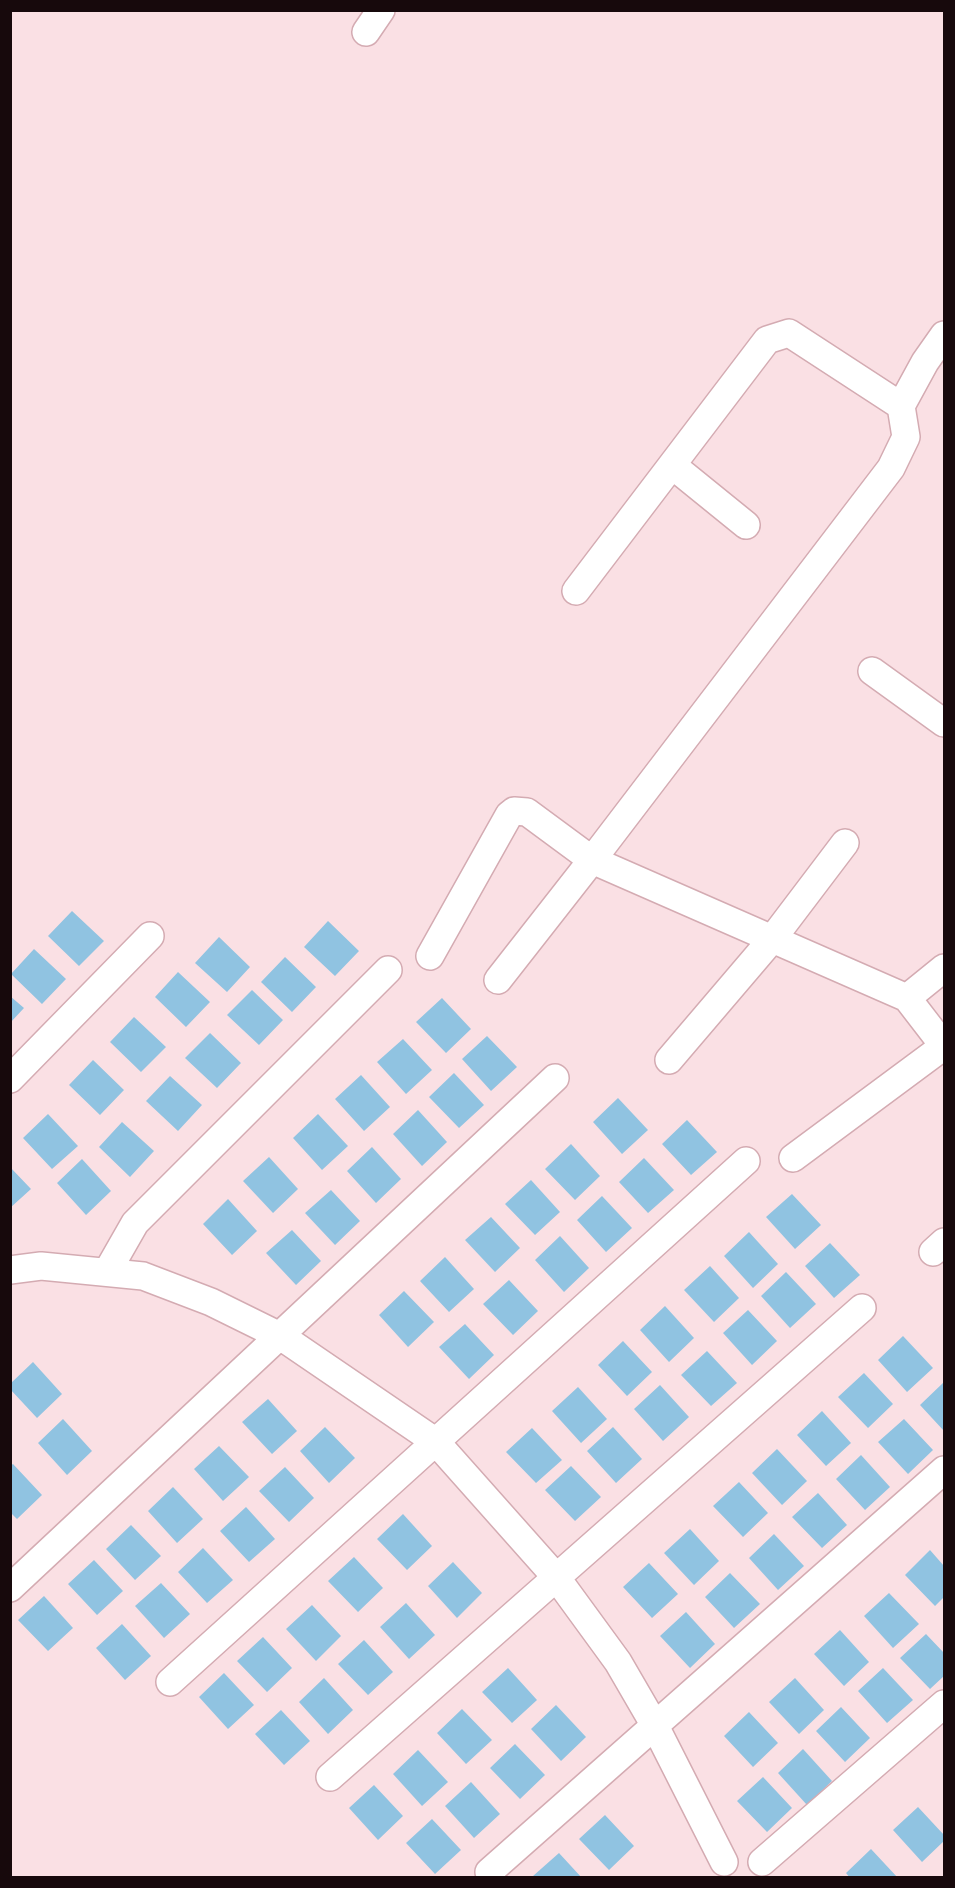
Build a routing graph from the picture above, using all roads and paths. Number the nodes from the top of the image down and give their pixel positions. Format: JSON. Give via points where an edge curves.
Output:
{"nodes":[{"id":1,"x":945,"y":335,"type":"edge"},
{"id":2,"x":901,"y":406,"type":"junction"},
{"id":3,"x":672,"y":465,"type":"junction"},
{"id":4,"x":746,"y":525,"type":"dead end"},
{"id":5,"x":576,"y":591,"type":"dead end"},
{"id":6,"x":872,"y":671,"type":"dead end"},
{"id":7,"x":945,"y":723,"type":"edge"},
{"id":8,"x":845,"y":843,"type":"dead end"},
{"id":9,"x":592,"y":860,"type":"junction"},
{"id":10,"x":150,"y":936,"type":"dead end"},
{"id":11,"x":773,"y":938,"type":"junction"},
{"id":12,"x":430,"y":956,"type":"dead end"},
{"id":13,"x":945,"y":968,"type":"edge"},
{"id":14,"x":388,"y":970,"type":"dead end"},
{"id":15,"x":498,"y":980,"type":"dead end"},
{"id":16,"x":907,"y":998,"type":"junction"},
{"id":17,"x":944,"y":1046,"type":"edge"},
{"id":18,"x":669,"y":1060,"type":"dead end"},
{"id":19,"x":555,"y":1078,"type":"dead end"},
{"id":20,"x":10,"y":1079,"type":"edge"},
{"id":21,"x":793,"y":1158,"type":"dead end"},
{"id":22,"x":746,"y":1161,"type":"dead end"},
{"id":23,"x":10,"y":1270,"type":"edge"},
{"id":24,"x":107,"y":1272,"type":"junction"},
{"id":25,"x":862,"y":1308,"type":"dead end"},
{"id":26,"x":282,"y":1337,"type":"junction"},
{"id":27,"x":436,"y":1442,"type":"junction"},
{"id":28,"x":945,"y":1470,"type":"edge"},
{"id":29,"x":556,"y":1577,"type":"junction"},
{"id":30,"x":10,"y":1588,"type":"edge"},
{"id":31,"x":170,"y":1682,"type":"dead end"},
{"id":32,"x":945,"y":1704,"type":"edge"},
{"id":33,"x":654,"y":1725,"type":"junction"},
{"id":34,"x":330,"y":1777,"type":"dead end"},
{"id":35,"x":717,"y":1870,"type":"edge"},
{"id":36,"x":769,"y":1870,"type":"edge"},
{"id":37,"x":489,"y":1872,"type":"dead end"}],
"edges":[{"from":1,"to":2,"type":"street"},
{"from":2,"to":3,"type":"street","via":[[789,333],[767,340]]},
{"from":2,"to":9,"type":"street","via":[[906,437],[891,468]]},
{"from":3,"to":4,"type":"street"},
{"from":3,"to":5,"type":"street"},
{"from":6,"to":7,"type":"street"},
{"from":8,"to":11,"type":"street"},
{"from":9,"to":11,"type":"street"},
{"from":9,"to":12,"type":"street","via":[[527,812],[514,811]]},
{"from":9,"to":15,"type":"street"},
{"from":10,"to":20,"type":"street"},
{"from":11,"to":16,"type":"street"},
{"from":11,"to":18,"type":"street"},
{"from":13,"to":16,"type":"street"},
{"from":14,"to":24,"type":"street","via":[[135,1223]]},
{"from":16,"to":17,"type":"street"},
{"from":17,"to":21,"type":"street"},
{"from":19,"to":26,"type":"street"},
{"from":22,"to":27,"type":"street"},
{"from":23,"to":24,"type":"street","via":[[41,1266]]},
{"from":24,"to":26,"type":"street","via":[[143,1276],[211,1302]]},
{"from":25,"to":29,"type":"street"},
{"from":26,"to":27,"type":"street"},
{"from":26,"to":30,"type":"street"},
{"from":27,"to":29,"type":"street"},
{"from":27,"to":31,"type":"street"},
{"from":28,"to":33,"type":"street"},
{"from":29,"to":33,"type":"street","via":[[618,1662]]},
{"from":29,"to":34,"type":"street"},
{"from":32,"to":36,"type":"street"},
{"from":33,"to":35,"type":"street"},
{"from":33,"to":37,"type":"street"},
{"from":35,"to":36,"type":"street","via":[[743,1857]]}]}
